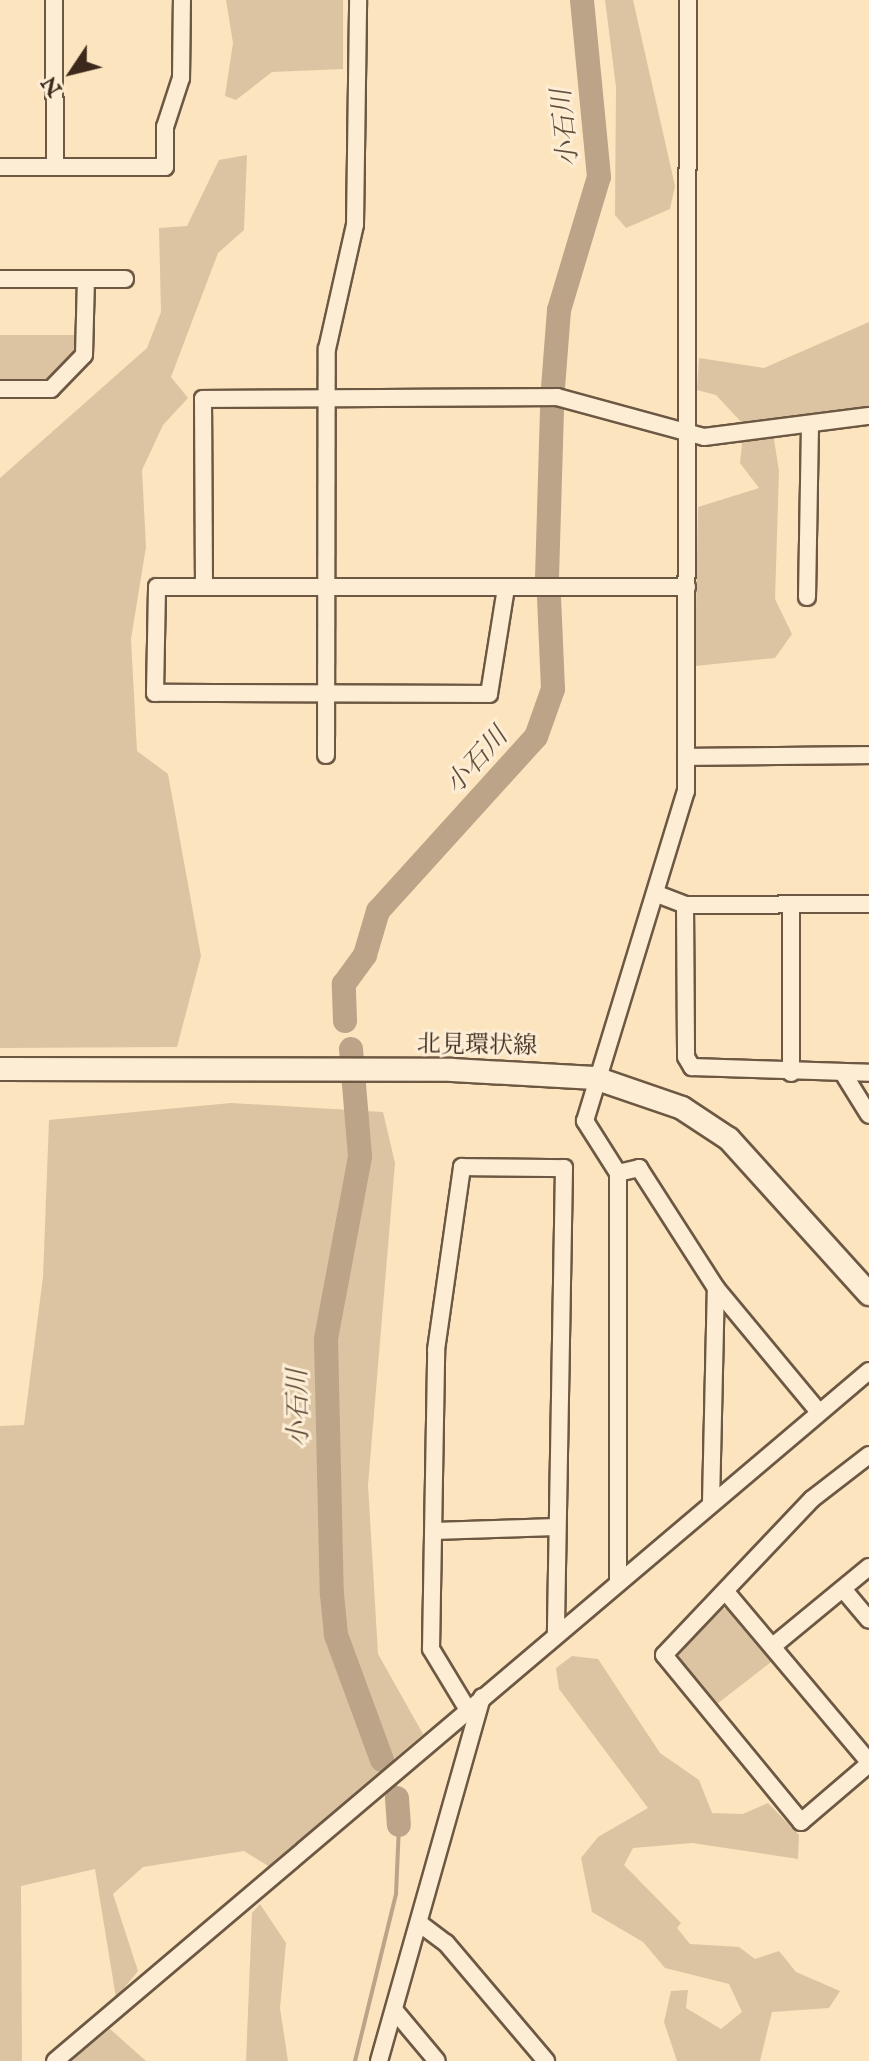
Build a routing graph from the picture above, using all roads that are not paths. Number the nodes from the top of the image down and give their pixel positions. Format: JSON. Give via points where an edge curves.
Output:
{"nodes":[{"id":1,"x":54,"y":0,"type":"edge"},
{"id":2,"x":182,"y":0,"type":"edge"},
{"id":3,"x":358,"y":0,"type":"edge"},
{"id":4,"x":688,"y":0,"type":"edge"},
{"id":5,"x":0,"y":167,"type":"edge"},
{"id":6,"x":55,"y":167,"type":"junction"},
{"id":7,"x":0,"y":279,"type":"edge"},
{"id":8,"x":125,"y":279,"type":"dead end"},
{"id":9,"x":86,"y":280,"type":"junction"},
{"id":10,"x":0,"y":389,"type":"edge"},
{"id":11,"x":326,"y":400,"type":"junction"},
{"id":12,"x":869,"y":416,"type":"edge"},
{"id":13,"x":810,"y":425,"type":"junction"},
{"id":14,"x":687,"y":433,"type":"junction"},
{"id":15,"x":323,"y":585,"type":"junction"},
{"id":16,"x":204,"y":587,"type":"junction"},
{"id":17,"x":687,"y":587,"type":"junction"},
{"id":18,"x":506,"y":588,"type":"junction"},
{"id":19,"x":807,"y":597,"type":"dead end"},
{"id":20,"x":326,"y":693,"type":"junction"},
{"id":21,"x":326,"y":755,"type":"dead end"},
{"id":22,"x":869,"y":755,"type":"edge"},
{"id":23,"x":686,"y":757,"type":"junction"},
{"id":24,"x":657,"y":894,"type":"junction"},
{"id":25,"x":791,"y":904,"type":"junction"},
{"id":26,"x":869,"y":904,"type":"edge"},
{"id":27,"x":685,"y":905,"type":"junction"},
{"id":28,"x":0,"y":1069,"type":"edge"},
{"id":29,"x":791,"y":1073,"type":"junction"},
{"id":30,"x":843,"y":1073,"type":"junction"},
{"id":31,"x":869,"y":1073,"type":"edge"},
{"id":32,"x":595,"y":1078,"type":"junction"},
{"id":33,"x":869,"y":1115,"type":"edge"},
{"id":34,"x":618,"y":1173,"type":"junction"},
{"id":35,"x":716,"y":1288,"type":"junction"},
{"id":36,"x":869,"y":1294,"type":"edge"},
{"id":37,"x":869,"y":1371,"type":"edge"},
{"id":38,"x":819,"y":1412,"type":"junction"},
{"id":39,"x":869,"y":1455,"type":"edge"},
{"id":40,"x":711,"y":1503,"type":"junction"},
{"id":41,"x":556,"y":1527,"type":"junction"},
{"id":42,"x":434,"y":1531,"type":"junction"},
{"id":43,"x":869,"y":1567,"type":"edge"},
{"id":44,"x":618,"y":1581,"type":"junction"},
{"id":45,"x":843,"y":1589,"type":"junction"},
{"id":46,"x":726,"y":1592,"type":"junction"},
{"id":47,"x":869,"y":1620,"type":"edge"},
{"id":48,"x":556,"y":1633,"type":"junction"},
{"id":49,"x":773,"y":1646,"type":"junction"},
{"id":50,"x":483,"y":1696,"type":"junction"},
{"id":51,"x":468,"y":1710,"type":"junction"},
{"id":52,"x":869,"y":1763,"type":"edge"},
{"id":53,"x":419,"y":1923,"type":"junction"},
{"id":54,"x":395,"y":2011,"type":"junction"},
{"id":55,"x":55,"y":2061,"type":"edge"},
{"id":56,"x":379,"y":2061,"type":"edge"},
{"id":57,"x":437,"y":2061,"type":"edge"},
{"id":58,"x":546,"y":2061,"type":"edge"}],
"edges":[{"from":1,"to":6,"type":"street"},
{"from":2,"to":6,"type":"street","via":[[181,78],[165,127],[165,167]]},
{"from":3,"to":11,"type":"street","via":[[355,225],[327,349]]},
{"from":4,"to":14,"type":"street"},
{"from":5,"to":6,"type":"street"},
{"from":7,"to":9,"type":"street"},
{"from":8,"to":9,"type":"street"},
{"from":9,"to":10,"type":"street","via":[[84,355],[51,389]]},
{"from":11,"to":14,"type":"street","via":[[557,397]]},
{"from":11,"to":15,"type":"street"},
{"from":11,"to":16,"type":"street","via":[[203,399]]},
{"from":12,"to":13,"type":"street"},
{"from":13,"to":14,"type":"street"},
{"from":13,"to":19,"type":"street"},
{"from":14,"to":17,"type":"street"},
{"from":15,"to":16,"type":"street"},
{"from":15,"to":18,"type":"street"},
{"from":15,"to":20,"type":"street"},
{"from":16,"to":20,"type":"street","via":[[157,587],[155,693]]},
{"from":17,"to":18,"type":"street"},
{"from":17,"to":23,"type":"street"},
{"from":18,"to":20,"type":"street","via":[[489,694]]},
{"from":20,"to":21,"type":"street"},
{"from":22,"to":23,"type":"street"},
{"from":23,"to":24,"type":"street","via":[[686,791]]},
{"from":24,"to":27,"type":"street"},
{"from":24,"to":32,"type":"street"},
{"from":25,"to":26,"type":"street"},
{"from":25,"to":27,"type":"street"},
{"from":25,"to":29,"type":"street"},
{"from":27,"to":29,"type":"street","via":[[686,1057],[702,1072]]},
{"from":28,"to":32,"type":"main road","name":"北見環状線","via":[[452,1070]]},
{"from":29,"to":30,"type":"street"},
{"from":30,"to":31,"type":"street"},
{"from":30,"to":33,"type":"street"},
{"from":32,"to":34,"type":"street","via":[[585,1121]]},
{"from":32,"to":36,"type":"main road","name":"北見環状線","via":[[682,1108],[729,1139]]},
{"from":34,"to":35,"type":"street","via":[[639,1168]]},
{"from":34,"to":44,"type":"street"},
{"from":35,"to":38,"type":"street"},
{"from":35,"to":40,"type":"street"},
{"from":37,"to":38,"type":"street"},
{"from":38,"to":40,"type":"street"},
{"from":39,"to":46,"type":"street","via":[[812,1499]]},
{"from":40,"to":44,"type":"street"},
{"from":41,"to":42,"type":"street"},
{"from":41,"to":42,"type":"street","via":[[564,1168],[462,1167],[436,1350]]},
{"from":41,"to":48,"type":"street"},
{"from":42,"to":51,"type":"street","via":[[431,1649]]},
{"from":43,"to":45,"type":"street"},
{"from":44,"to":48,"type":"street"},
{"from":45,"to":47,"type":"street"},
{"from":45,"to":49,"type":"street"},
{"from":46,"to":49,"type":"street"},
{"from":46,"to":52,"type":"street","via":[[664,1655],[801,1822]]},
{"from":48,"to":50,"type":"street"},
{"from":49,"to":52,"type":"street"},
{"from":50,"to":51,"type":"street"},
{"from":50,"to":53,"type":"street"},
{"from":51,"to":55,"type":"street"},
{"from":53,"to":54,"type":"street"},
{"from":53,"to":58,"type":"street","via":[[446,1943]]},
{"from":54,"to":56,"type":"street"},
{"from":54,"to":57,"type":"street"}]}
